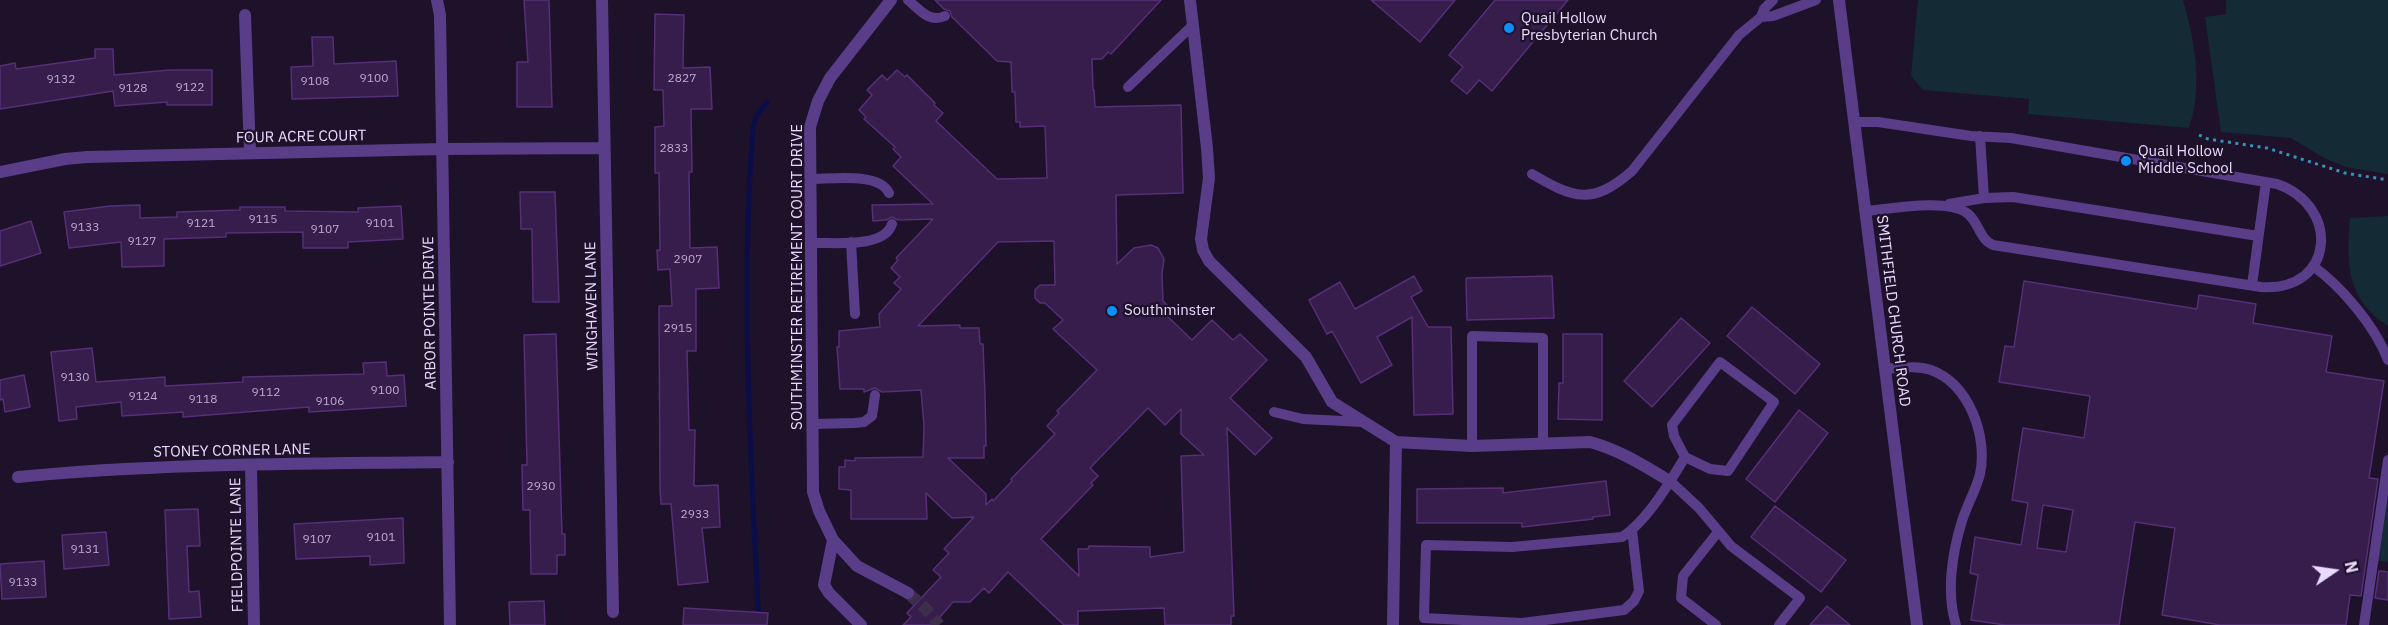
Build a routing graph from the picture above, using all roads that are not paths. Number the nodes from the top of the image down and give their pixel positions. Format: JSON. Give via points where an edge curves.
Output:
{"nodes":[{"id":1,"x":437,"y":0,"type":"edge"},
{"id":2,"x":602,"y":0,"type":"edge"},
{"id":3,"x":891,"y":0,"type":"edge"},
{"id":4,"x":908,"y":0,"type":"edge"},
{"id":5,"x":1190,"y":0,"type":"edge"},
{"id":6,"x":1773,"y":0,"type":"edge"},
{"id":7,"x":1816,"y":0,"type":"edge"},
{"id":8,"x":1839,"y":0,"type":"edge"},
{"id":9,"x":245,"y":15,"type":"dead end"},
{"id":10,"x":945,"y":16,"type":"dead end"},
{"id":11,"x":1761,"y":17,"type":"junction"},
{"id":12,"x":1193,"y":25,"type":"junction"},
{"id":13,"x":1128,"y":87,"type":"dead end"},
{"id":14,"x":1854,"y":122,"type":"junction"},
{"id":15,"x":1980,"y":136,"type":"junction"},
{"id":16,"x":604,"y":148,"type":"junction"},
{"id":17,"x":442,"y":149,"type":"junction"},
{"id":18,"x":250,"y":153,"type":"junction"},
{"id":19,"x":0,"y":172,"type":"edge"},
{"id":20,"x":1532,"y":174,"type":"dead end"},
{"id":21,"x":811,"y":178,"type":"junction"},
{"id":22,"x":2266,"y":182,"type":"junction"},
{"id":23,"x":889,"y":193,"type":"dead end"},
{"id":24,"x":1984,"y":198,"type":"junction"},
{"id":25,"x":1940,"y":206,"type":"junction"},
{"id":26,"x":1866,"y":212,"type":"junction"},
{"id":27,"x":892,"y":224,"type":"dead end"},
{"id":28,"x":2258,"y":236,"type":"junction"},
{"id":29,"x":851,"y":242,"type":"junction"},
{"id":30,"x":811,"y":243,"type":"junction"},
{"id":31,"x":2313,"y":266,"type":"junction"},
{"id":32,"x":2252,"y":285,"type":"junction"},
{"id":33,"x":855,"y":314,"type":"dead end"},
{"id":34,"x":2388,"y":360,"type":"edge"},
{"id":35,"x":1885,"y":369,"type":"junction"},
{"id":36,"x":875,"y":395,"type":"dead end"},
{"id":37,"x":1274,"y":412,"type":"dead end"},
{"id":38,"x":1363,"y":422,"type":"junction"},
{"id":39,"x":813,"y":423,"type":"junction"},
{"id":40,"x":1396,"y":441,"type":"junction"},
{"id":41,"x":1543,"y":444,"type":"junction"},
{"id":42,"x":1472,"y":446,"type":"junction"},
{"id":43,"x":1685,"y":457,"type":"junction"},
{"id":44,"x":2388,"y":460,"type":"edge"},
{"id":45,"x":448,"y":462,"type":"junction"},
{"id":46,"x":251,"y":465,"type":"junction"},
{"id":47,"x":18,"y":477,"type":"dead end"},
{"id":48,"x":1670,"y":481,"type":"junction"},
{"id":49,"x":1632,"y":530,"type":"junction"},
{"id":50,"x":1718,"y":532,"type":"junction"},
{"id":51,"x":833,"y":540,"type":"junction"},
{"id":52,"x":908,"y":593,"type":"tunnel mouth"},
{"id":53,"x":613,"y":612,"type":"dead end"},
{"id":54,"x":254,"y":625,"type":"edge"},
{"id":55,"x":450,"y":625,"type":"edge"},
{"id":56,"x":861,"y":625,"type":"edge"},
{"id":57,"x":1393,"y":625,"type":"edge"},
{"id":58,"x":1716,"y":625,"type":"edge"},
{"id":59,"x":1779,"y":625,"type":"edge"},
{"id":60,"x":1917,"y":625,"type":"edge"},
{"id":61,"x":1956,"y":625,"type":"edge"},
{"id":62,"x":2364,"y":625,"type":"edge"}],
"edges":[{"from":1,"to":17,"type":"street","name":"ARBOR POINTE DRIVE"},
{"from":2,"to":16,"type":"street","name":"WINGHAVEN LANE"},
{"from":3,"to":21,"type":"street","name":"SOUTHMINSTER RETIREMENT COURT DRIVE","via":[[830,78],[818,101],[810,127]]},
{"from":4,"to":10,"type":"lane","via":[[929,18],[938,20]]},
{"from":5,"to":12,"type":"street"},
{"from":6,"to":11,"type":"lane"},
{"from":7,"to":11,"type":"lane"},
{"from":8,"to":14,"type":"street","name":"SMITHFIELD CHURCH ROAD"},
{"from":9,"to":18,"type":"street"},
{"from":11,"to":20,"type":"lane","via":[[1739,35],[1632,171],[1617,184],[1591,195],[1564,193]]},
{"from":12,"to":13,"type":"lane"},
{"from":12,"to":38,"type":"street","via":[[1209,178],[1203,250],[1209,261],[1306,357],[1332,402]]},
{"from":14,"to":15,"type":"lane"},
{"from":14,"to":26,"type":"street","name":"SMITHFIELD CHURCH ROAD"},
{"from":15,"to":22,"type":"lane"},
{"from":15,"to":24,"type":"lane"},
{"from":16,"to":17,"type":"street","name":"FOUR ACRE COURT"},
{"from":16,"to":53,"type":"street","name":"WINGHAVEN LANE"},
{"from":17,"to":18,"type":"street","name":"FOUR ACRE COURT"},
{"from":17,"to":45,"type":"street","name":"ARBOR POINTE DRIVE"},
{"from":18,"to":19,"type":"street","name":"FOUR ACRE COURT","via":[[65,159]]},
{"from":21,"to":23,"type":"lane","via":[[870,180],[886,187]]},
{"from":21,"to":30,"type":"street","name":"SOUTHMINSTER RETIREMENT COURT DRIVE"},
{"from":22,"to":28,"type":"lane"},
{"from":22,"to":31,"type":"lane","via":[[2294,192],[2313,210],[2322,242]]},
{"from":24,"to":25,"type":"lane"},
{"from":24,"to":28,"type":"lane","via":[[2025,199]]},
{"from":25,"to":26,"type":"lane"},
{"from":25,"to":32,"type":"lane","via":[[1965,212],[1983,238],[1993,244]]},
{"from":26,"to":35,"type":"street","name":"SMITHFIELD CHURCH ROAD"},
{"from":27,"to":29,"type":"lane","via":[[878,239]]},
{"from":28,"to":32,"type":"lane"},
{"from":29,"to":30,"type":"lane"},
{"from":29,"to":33,"type":"lane"},
{"from":30,"to":39,"type":"street","name":"SOUTHMINSTER RETIREMENT COURT DRIVE"},
{"from":31,"to":32,"type":"lane","via":[[2288,285]]},
{"from":31,"to":34,"type":"lane","via":[[2342,289]]},
{"from":35,"to":60,"type":"street","name":"SMITHFIELD CHURCH ROAD"},
{"from":35,"to":61,"type":"lane","via":[[1920,367],[1941,375],[1958,390],[1976,422],[1982,447],[1980,473],[1957,539],[1951,596]]},
{"from":36,"to":39,"type":"lane","via":[[872,416],[864,422]]},
{"from":37,"to":38,"type":"lane","via":[[1303,419]]},
{"from":38,"to":40,"type":"street"},
{"from":39,"to":51,"type":"street","name":"SOUTHMINSTER RETIREMENT COURT DRIVE","via":[[813,492]]},
{"from":40,"to":42,"type":"street"},
{"from":40,"to":57,"type":"street"},
{"from":41,"to":42,"type":"street"},
{"from":41,"to":42,"type":"lane","via":[[1542,338],[1472,336]]},
{"from":41,"to":48,"type":"street","via":[[1590,442],[1608,447]]},
{"from":43,"to":43,"type":"lane","via":[[1728,471],[1774,402],[1720,362],[1672,425]]},
{"from":43,"to":48,"type":"lane"},
{"from":44,"to":62,"type":"lane"},
{"from":45,"to":46,"type":"street","name":"STONEY CORNER LANE"},
{"from":45,"to":55,"type":"street","name":"ARBOR POINTE DRIVE"},
{"from":46,"to":47,"type":"street","name":"STONEY CORNER LANE"},
{"from":46,"to":54,"type":"street","name":"FIELDPOINTE LANE"},
{"from":48,"to":49,"type":"lane"},
{"from":48,"to":50,"type":"lane"},
{"from":49,"to":49,"type":"lane","via":[[1622,537],[1512,547],[1425,545],[1424,618],[1522,623],[1624,610],[1640,591]]},
{"from":50,"to":58,"type":"lane","via":[[1683,576],[1681,584],[1681,598]]},
{"from":50,"to":59,"type":"lane","via":[[1800,598]]},
{"from":51,"to":52,"type":"street","name":"SOUTHMINSTER RETIREMENT COURT DRIVE","via":[[857,566]]},
{"from":51,"to":56,"type":"street","via":[[825,585],[828,593]]}]}
